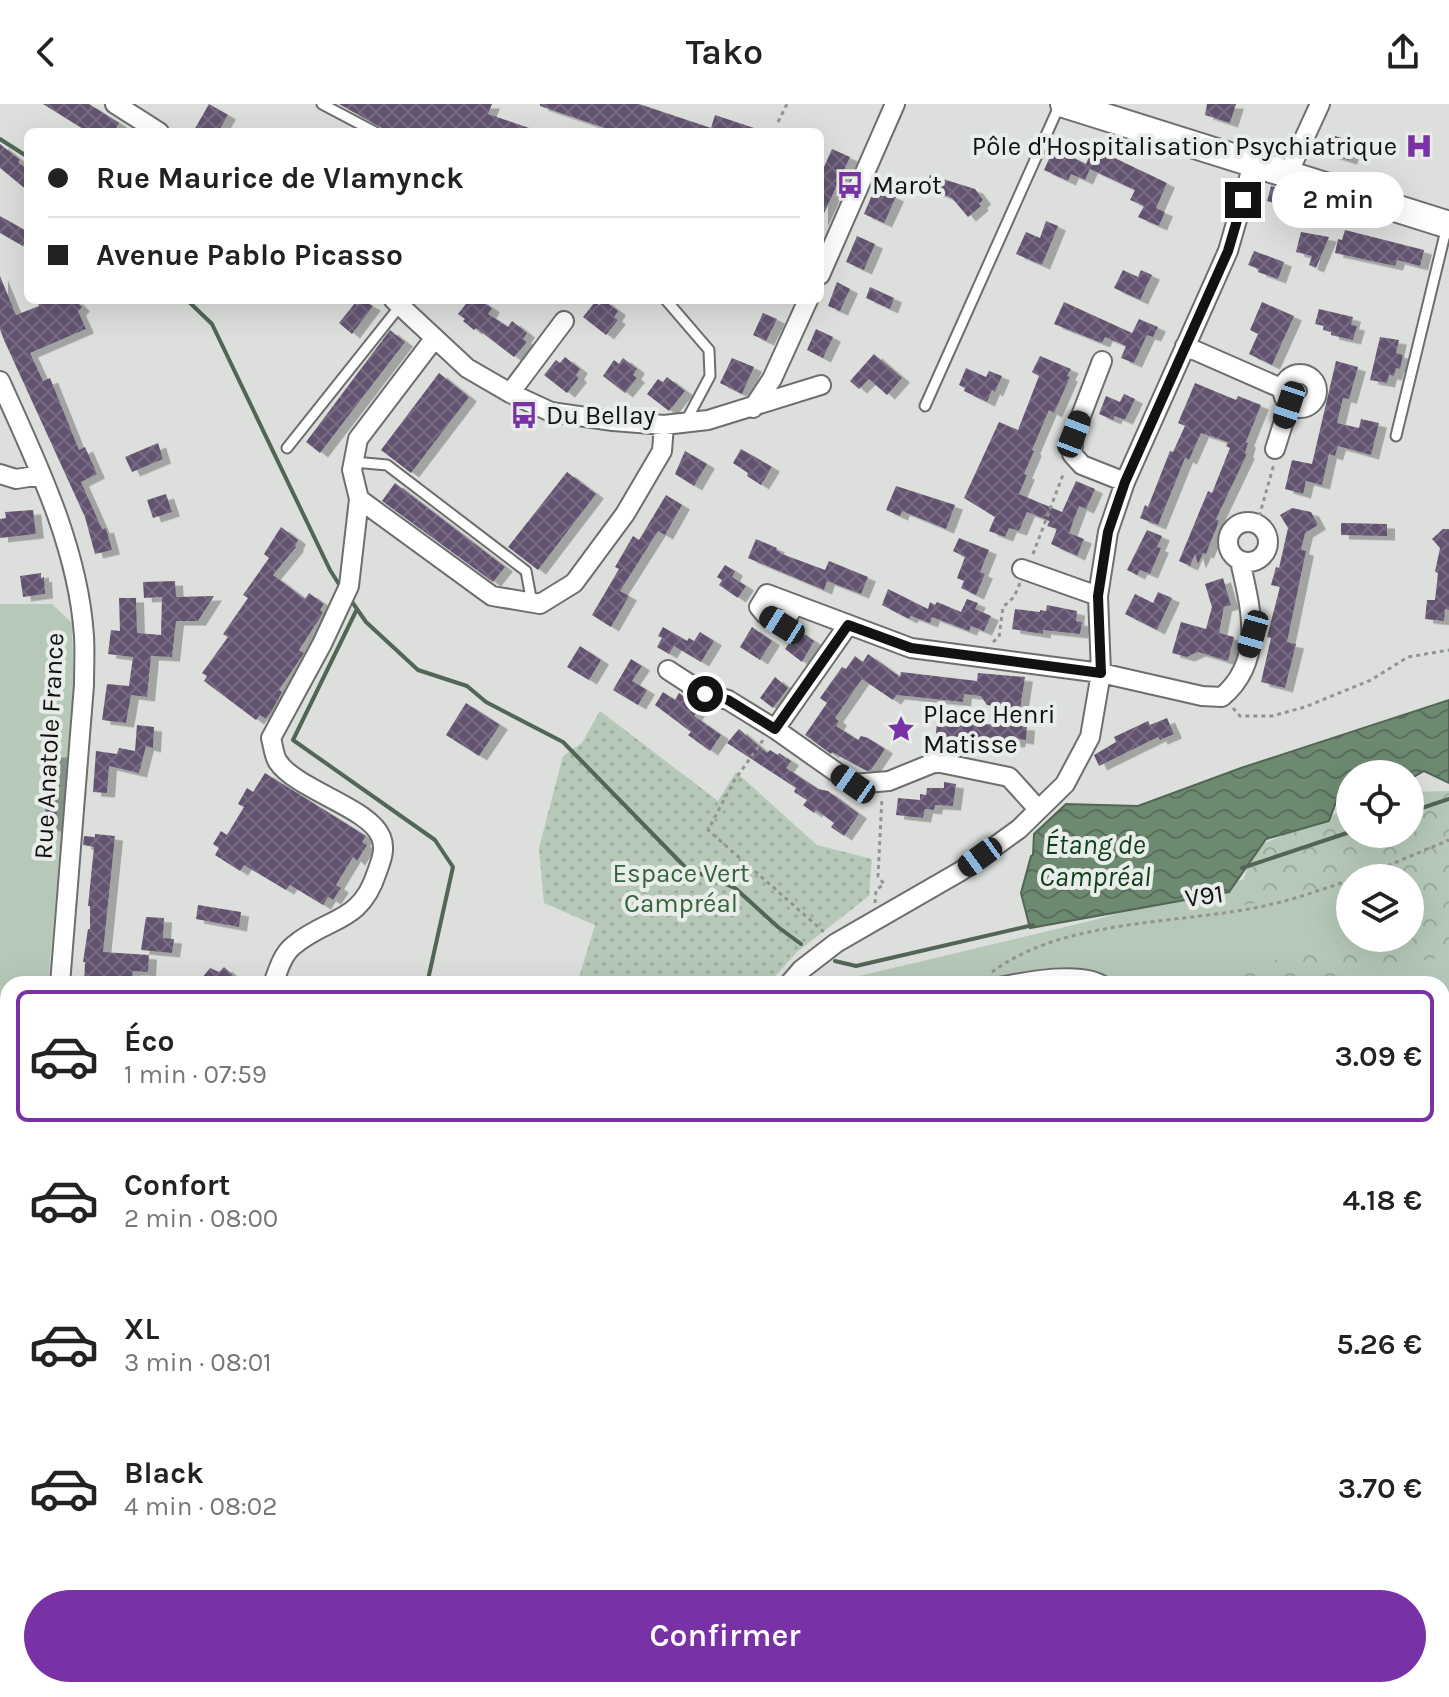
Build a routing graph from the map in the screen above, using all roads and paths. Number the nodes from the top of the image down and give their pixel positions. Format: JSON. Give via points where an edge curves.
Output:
{"nodes":[{"id":1,"x":115,"y":104,"type":"edge"},
{"id":2,"x":322,"y":104,"type":"edge"},
{"id":3,"x":787,"y":104,"type":"edge"},
{"id":4,"x":895,"y":104,"type":"edge"},
{"id":5,"x":1062,"y":104,"type":"edge"},
{"id":6,"x":1320,"y":104,"type":"edge"},
{"id":7,"x":778,"y":122,"type":"dead end"},
{"id":8,"x":153,"y":128,"type":"edge"},
{"id":9,"x":367,"y":128,"type":"edge"},
{"id":10,"x":1253,"y":164,"type":"junction"},
{"id":11,"x":1287,"y":176,"type":"junction"},
{"id":12,"x":1448,"y":225,"type":"edge"},
{"id":13,"x":824,"y":266,"type":"edge"},
{"id":14,"x":396,"y":304,"type":"edge"},
{"id":15,"x":398,"y":304,"type":"edge"},
{"id":16,"x":669,"y":304,"type":"edge"},
{"id":17,"x":806,"y":304,"type":"edge"},
{"id":18,"x":564,"y":321,"type":"dead end"},
{"id":19,"x":434,"y":339,"type":"junction"},
{"id":20,"x":1185,"y":346,"type":"junction"},
{"id":21,"x":1102,"y":361,"type":"dead end"},
{"id":22,"x":1,"y":383,"type":"edge"},
{"id":23,"x":821,"y":385,"type":"dead end"},
{"id":24,"x":510,"y":393,"type":"junction"},
{"id":25,"x":925,"y":406,"type":"dead end"},
{"id":26,"x":753,"y":408,"type":"junction"},
{"id":27,"x":685,"y":423,"type":"junction"},
{"id":28,"x":664,"y":425,"type":"junction"},
{"id":29,"x":1396,"y":436,"type":"dead end"},
{"id":30,"x":287,"y":448,"type":"dead end"},
{"id":31,"x":1275,"y":449,"type":"joint"},
{"id":32,"x":1072,"y":454,"type":"junction"},
{"id":33,"x":354,"y":462,"type":"junction"},
{"id":34,"x":0,"y":474,"type":"edge"},
{"id":35,"x":41,"y":475,"type":"junction"},
{"id":36,"x":1125,"y":482,"type":"junction"},
{"id":37,"x":359,"y":499,"type":"junction"},
{"id":38,"x":1257,"y":524,"type":"junction"},
{"id":39,"x":1240,"y":561,"type":"junction"},
{"id":40,"x":1024,"y":570,"type":"junction"},
{"id":41,"x":1098,"y":596,"type":"junction"},
{"id":42,"x":532,"y":603,"type":"junction"},
{"id":43,"x":795,"y":605,"type":"dead end"},
{"id":44,"x":848,"y":625,"type":"junction"},
{"id":45,"x":1449,"y":650,"type":"edge"},
{"id":46,"x":977,"y":656,"type":"junction"},
{"id":47,"x":668,"y":670,"type":"dead end"},
{"id":48,"x":1101,"y":673,"type":"junction"},
{"id":49,"x":1222,"y":697,"type":"junction"},
{"id":50,"x":773,"y":728,"type":"junction"},
{"id":51,"x":883,"y":782,"type":"junction"},
{"id":52,"x":1038,"y":809,"type":"junction"},
{"id":53,"x":1449,"y":840,"type":"edge"},
{"id":54,"x":1392,"y":864,"type":"edge"},
{"id":55,"x":1336,"y":884,"type":"edge"},
{"id":56,"x":874,"y":919,"type":"junction"},
{"id":57,"x":836,"y":943,"type":"junction"},
{"id":58,"x":61,"y":976,"type":"edge"},
{"id":59,"x":276,"y":976,"type":"edge"},
{"id":60,"x":801,"y":976,"type":"edge"},
{"id":61,"x":991,"y":976,"type":"edge"},
{"id":62,"x":1030,"y":976,"type":"edge"},
{"id":63,"x":1084,"y":976,"type":"edge"}],
"edges":[{"from":1,"to":8,"type":"street"},
{"from":2,"to":9,"type":"lane"},
{"from":3,"to":7,"type":"path"},
{"from":4,"to":13,"type":"street"},
{"from":5,"to":10,"type":"main road"},
{"from":5,"to":25,"type":"lane"},
{"from":6,"to":11,"type":"street"},
{"from":10,"to":11,"type":"main road"},
{"from":10,"to":20,"type":"street","via":[[1228,251]]},
{"from":11,"to":12,"type":"main road"},
{"from":12,"to":29,"type":"lane"},
{"from":14,"to":30,"type":"lane"},
{"from":15,"to":19,"type":"street"},
{"from":16,"to":27,"type":"lane","via":[[709,350],[710,376]]},
{"from":17,"to":26,"type":"street"},
{"from":18,"to":24,"type":"street"},
{"from":19,"to":24,"type":"street","via":[[467,368]]},
{"from":19,"to":33,"type":"street","via":[[358,439]]},
{"from":20,"to":31,"type":"street","via":[[1286,397]]},
{"from":20,"to":36,"type":"street"},
{"from":21,"to":32,"type":"street","via":[[1074,434]]},
{"from":22,"to":35,"type":"street","name":"Rue Anatole France"},
{"from":23,"to":26,"type":"street"},
{"from":24,"to":28,"type":"street","via":[[551,412]]},
{"from":26,"to":27,"type":"street"},
{"from":27,"to":28,"type":"street"},
{"from":28,"to":42,"type":"street","via":[[662,451],[625,514],[574,583],[540,604]]},
{"from":31,"to":38,"type":"path"},
{"from":32,"to":36,"type":"street","via":[[1082,465]]},
{"from":32,"to":40,"type":"path"},
{"from":33,"to":37,"type":"street"},
{"from":33,"to":42,"type":"lane","via":[[387,465],[526,571]]},
{"from":34,"to":35,"type":"street","via":[[16,479]]},
{"from":35,"to":58,"type":"street","name":"Rue Anatole France","via":[[73,573],[84,635]]},
{"from":36,"to":41,"type":"street","via":[[1108,532]]},
{"from":37,"to":42,"type":"street","via":[[492,596]]},
{"from":37,"to":59,"type":"street","via":[[345,594],[271,738],[277,761],[368,821],[381,835],[384,851],[366,899],[292,946]]},
{"from":38,"to":39,"type":"street","via":[[1268,537],[1268,550],[1253,562]]},
{"from":38,"to":39,"type":"street","via":[[1241,523],[1230,532],[1228,545]]},
{"from":39,"to":49,"type":"street","via":[[1253,634],[1238,683]]},
{"from":40,"to":41,"type":"street"},
{"from":40,"to":46,"type":"path","via":[[1014,597],[1003,607],[999,637]]},
{"from":41,"to":48,"type":"street"},
{"from":43,"to":44,"type":"street"},
{"from":44,"to":46,"type":"street","via":[[911,648]]},
{"from":44,"to":50,"type":"street"},
{"from":45,"to":49,"type":"path","via":[[1408,657],[1371,680],[1272,716],[1240,716]]},
{"from":46,"to":48,"type":"street"},
{"from":47,"to":50,"type":"street"},
{"from":48,"to":49,"type":"street"},
{"from":48,"to":52,"type":"street","via":[[1090,737],[1065,784]]},
{"from":50,"to":51,"type":"street","via":[[853,784]]},
{"from":50,"to":57,"type":"path","via":[[734,781],[708,830]]},
{"from":51,"to":52,"type":"street","via":[[936,762],[1009,777]]},
{"from":51,"to":56,"type":"path","via":[[878,876],[884,884],[876,890]]},
{"from":52,"to":56,"type":"street","via":[[961,871]]},
{"from":53,"to":54,"type":"path"},
{"from":55,"to":61,"type":"path","name":"V91","via":[[1267,906],[1077,935],[1033,950]]},
{"from":56,"to":57,"type":"street"},
{"from":57,"to":60,"type":"street"},
{"from":62,"to":63,"type":"lane"}]}
